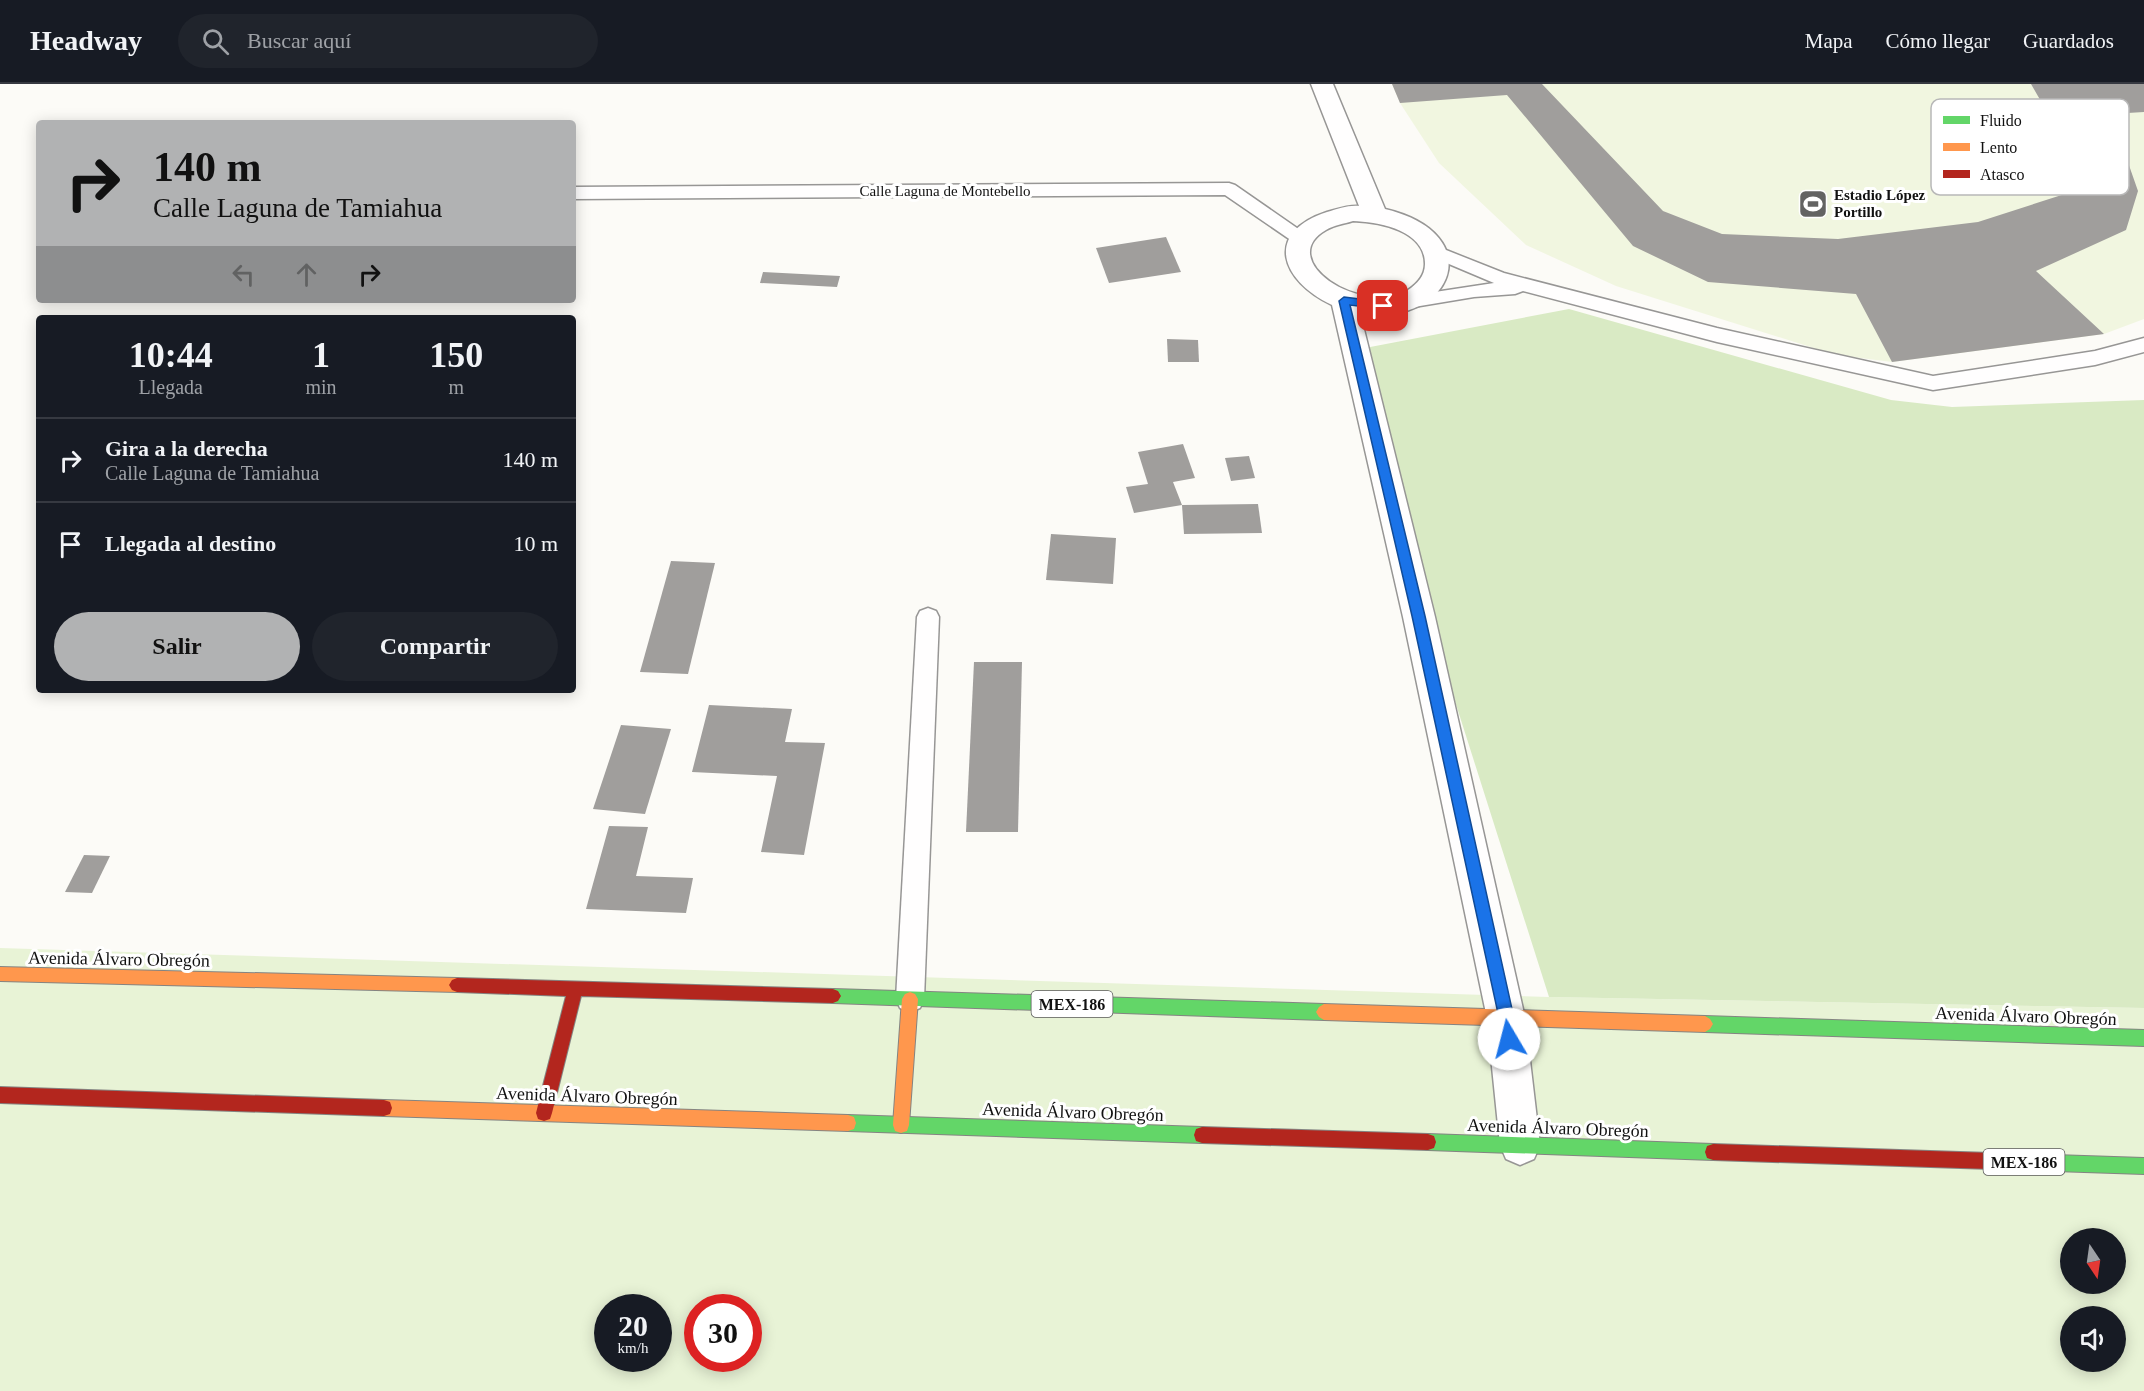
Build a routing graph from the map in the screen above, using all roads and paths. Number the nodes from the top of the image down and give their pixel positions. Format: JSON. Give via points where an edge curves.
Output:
{"nodes":[{"id":1,"x":1323,"y":84,"type":"edge"},
{"id":2,"x":576,"y":193,"type":"edge"},
{"id":3,"x":1375,"y":214,"type":"junction"},
{"id":4,"x":1301,"y":239,"type":"junction"},
{"id":5,"x":1436,"y":252,"type":"junction"},
{"id":6,"x":1533,"y":286,"type":"junction"},
{"id":7,"x":1344,"y":301,"type":"junction"},
{"id":8,"x":1402,"y":303,"type":"junction"},
{"id":9,"x":2144,"y":345,"type":"edge"},
{"id":10,"x":928,"y":617,"type":"dead end"},
{"id":11,"x":0,"y":974,"type":"edge"},
{"id":12,"x":575,"y":988,"type":"junction"},
{"id":13,"x":910,"y":999,"type":"junction"},
{"id":14,"x":1506,"y":1018,"type":"junction"},
{"id":15,"x":2144,"y":1038,"type":"edge"},
{"id":16,"x":0,"y":1095,"type":"edge"},
{"id":17,"x":544,"y":1113,"type":"junction"},
{"id":18,"x":901,"y":1125,"type":"junction"},
{"id":19,"x":1520,"y":1144,"type":"junction"},
{"id":20,"x":2144,"y":1166,"type":"edge"}],
"edges":[{"from":1,"to":3,"type":"street"},
{"from":2,"to":4,"type":"lane","name":"Calle Laguna de Montebello","via":[[1229,189]]},
{"from":3,"to":4,"type":"street","via":[[1329,217],[1312,226]]},
{"from":3,"to":5,"type":"street","via":[[1413,227]]},
{"from":4,"to":7,"type":"street","via":[[1297,252],[1300,267],[1309,280]]},
{"from":5,"to":6,"type":"lane","via":[[1498,278]]},
{"from":5,"to":8,"type":"street","via":[[1439,267],[1434,282]]},
{"from":6,"to":8,"type":"lane"},
{"from":6,"to":9,"type":"lane","via":[[1717,335],[1933,383],[2095,358]]},
{"from":7,"to":8,"type":"street","via":[[1383,306]]},
{"from":7,"to":14,"type":"street","via":[[1419,616]]},
{"from":10,"to":13,"type":"lane"},
{"from":11,"to":12,"type":"main road","name":"Avenida Álvaro Obregón","number":"MEX-186"},
{"from":12,"to":13,"type":"main road","name":"Avenida Álvaro Obregón","number":"MEX-186"},
{"from":12,"to":17,"type":"main road"},
{"from":13,"to":14,"type":"main road","name":"Avenida Álvaro Obregón","number":"MEX-186"},
{"from":13,"to":18,"type":"main road"},
{"from":14,"to":15,"type":"main road","name":"Avenida Álvaro Obregón","number":"MEX-186"},
{"from":14,"to":19,"type":"street"},
{"from":16,"to":17,"type":"main road","name":"Avenida Álvaro Obregón","number":"MEX-186"},
{"from":17,"to":18,"type":"main road","name":"Avenida Álvaro Obregón","number":"MEX-186"},
{"from":18,"to":19,"type":"main road","name":"Avenida Álvaro Obregón","number":"MEX-186"},
{"from":19,"to":20,"type":"main road","name":"Avenida Álvaro Obregón","number":"MEX-186"}]}
